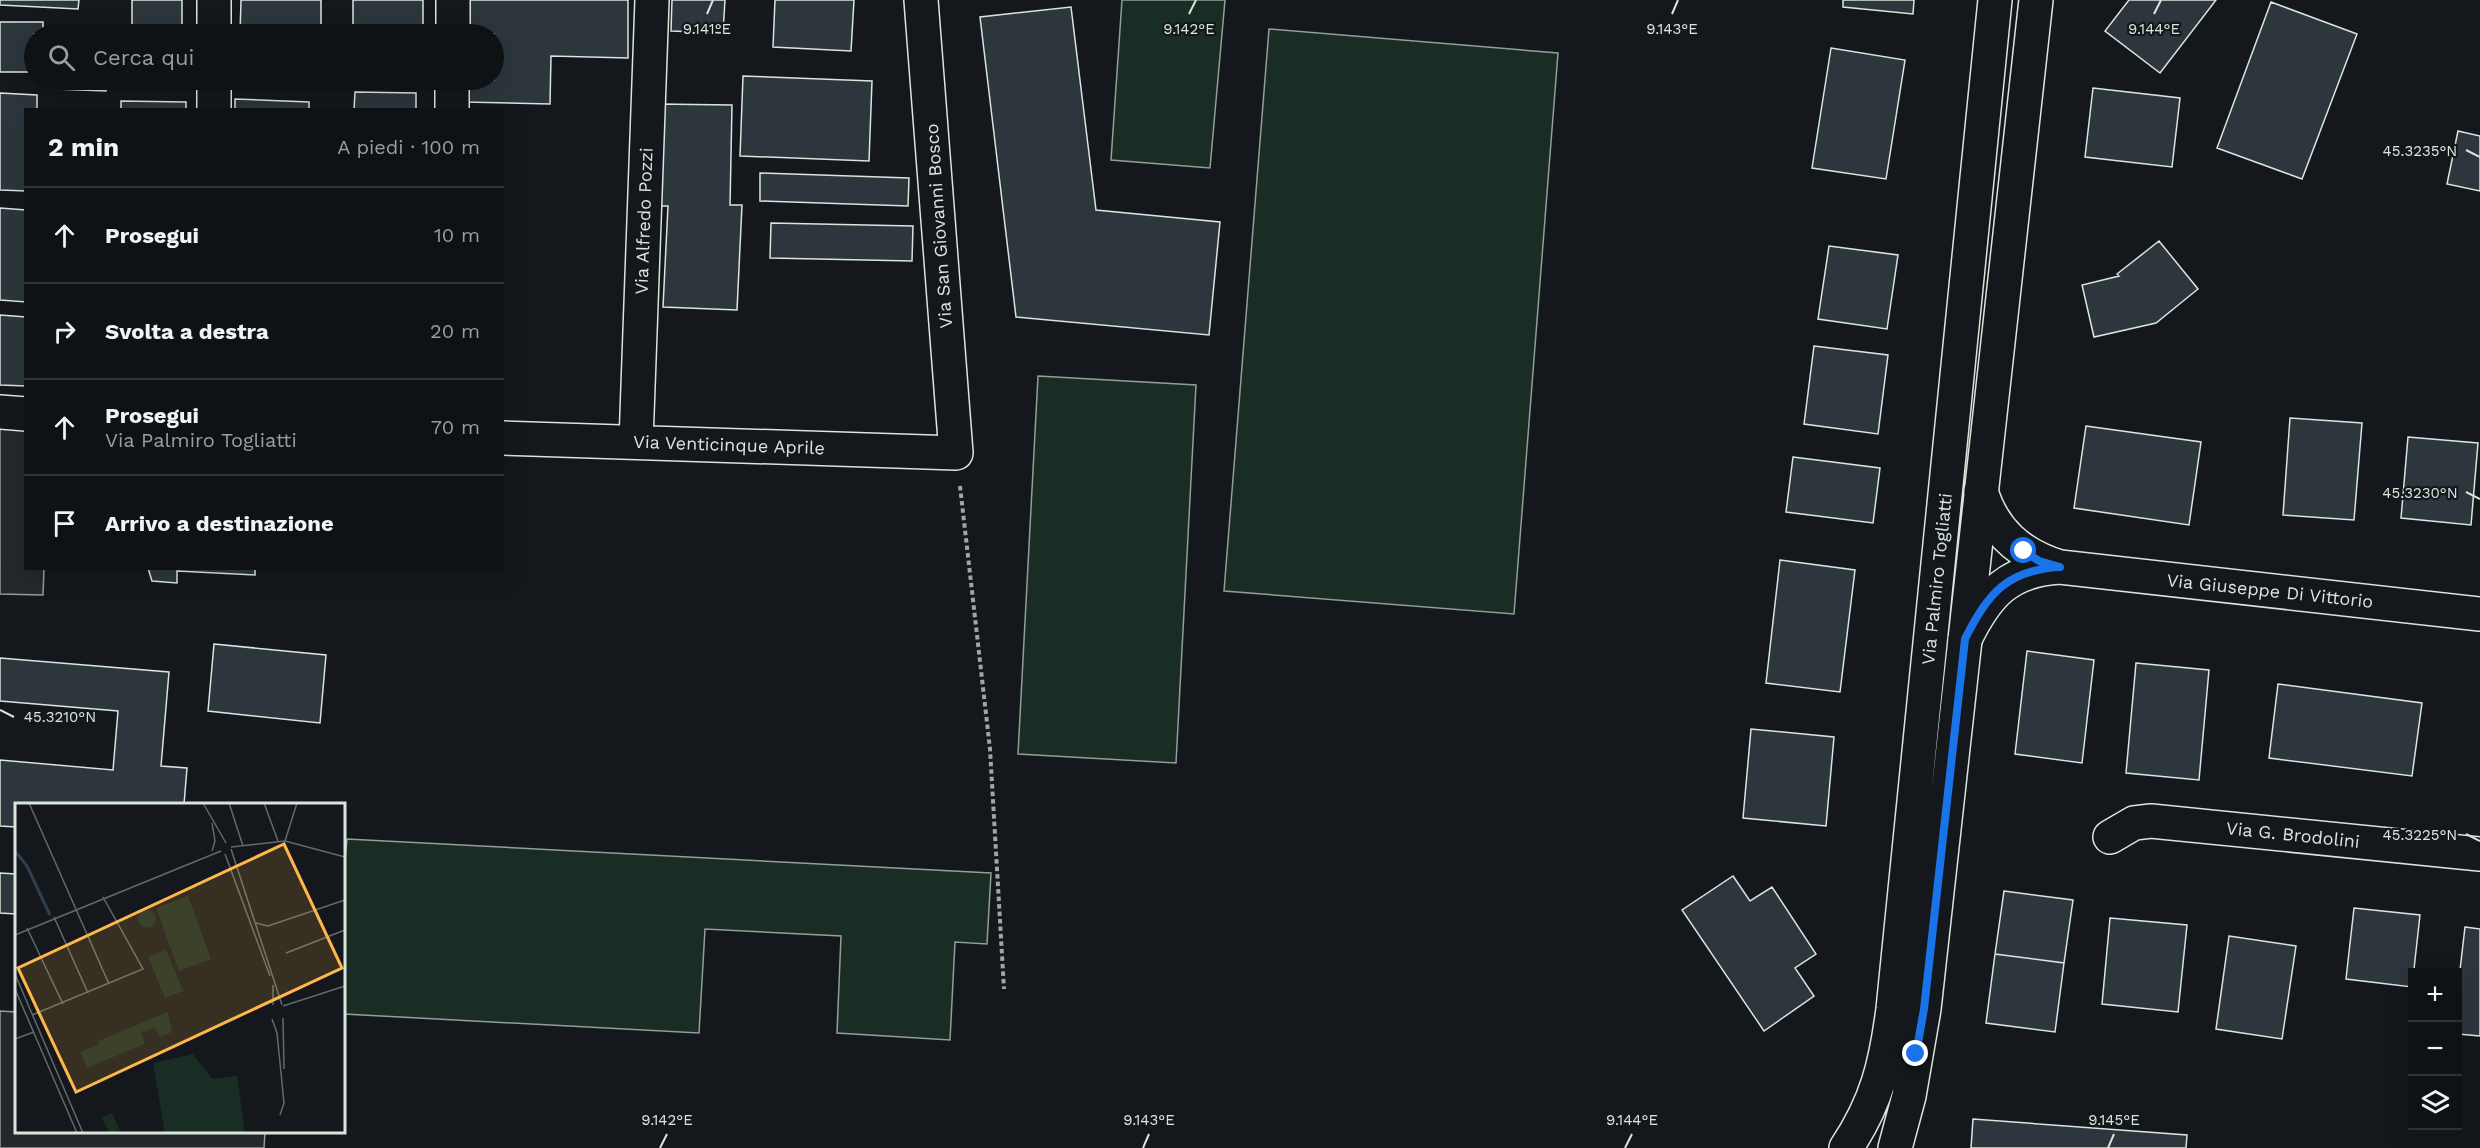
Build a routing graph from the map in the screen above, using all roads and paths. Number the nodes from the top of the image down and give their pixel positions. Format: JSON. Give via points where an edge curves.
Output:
{"nodes":[{"id":1,"x":214,"y":0,"type":"edge"},
{"id":2,"x":453,"y":0,"type":"edge"},
{"id":3,"x":652,"y":0,"type":"edge"},
{"id":4,"x":921,"y":0,"type":"edge"},
{"id":5,"x":1995,"y":0,"type":"edge"},
{"id":6,"x":2036,"y":0,"type":"edge"},
{"id":7,"x":214,"y":24,"type":"edge"},
{"id":8,"x":453,"y":24,"type":"edge"},
{"id":9,"x":214,"y":90,"type":"edge"},
{"id":10,"x":452,"y":90,"type":"edge"},
{"id":11,"x":214,"y":108,"type":"edge"},
{"id":12,"x":452,"y":108,"type":"edge"},
{"id":13,"x":0,"y":412,"type":"edge"},
{"id":14,"x":24,"y":414,"type":"edge"},
{"id":15,"x":504,"y":438,"type":"edge"},
{"id":16,"x":636,"y":442,"type":"junction"},
{"id":17,"x":956,"y":453,"type":"junction"},
{"id":18,"x":1981,"y":491,"type":"junction"},
{"id":19,"x":2060,"y":567,"type":"junction"},
{"id":20,"x":2480,"y":614,"type":"edge"},
{"id":21,"x":1965,"y":639,"type":"junction"},
{"id":22,"x":2110,"y":837,"type":"dead end"},
{"id":23,"x":2480,"y":854,"type":"edge"},
{"id":24,"x":1004,"y":989,"type":"dead end"},
{"id":25,"x":1846,"y":1148,"type":"edge"},
{"id":26,"x":1895,"y":1148,"type":"edge"}],
"edges":[{"from":1,"to":7,"type":"street"},
{"from":2,"to":8,"type":"street"},
{"from":3,"to":16,"type":"street","name":"Via Alfredo Pozzi"},
{"from":4,"to":17,"type":"street","name":"Via San Giovanni Bosco"},
{"from":5,"to":25,"type":"street","name":"Via Palmiro Togliatti","via":[[1893,1009],[1876,1096]]},
{"from":6,"to":18,"type":"street","name":"Via Palmiro Togliatti"},
{"from":9,"to":11,"type":"street"},
{"from":10,"to":12,"type":"street"},
{"from":13,"to":14,"type":"street"},
{"from":15,"to":16,"type":"street","name":"Via Venticinque Aprile"},
{"from":16,"to":17,"type":"street","name":"Via Venticinque Aprile"},
{"from":17,"to":24,"type":"path","via":[[990,749]]},
{"from":18,"to":19,"type":"street","via":[[1987,509],[2009,540],[2039,561]]},
{"from":18,"to":21,"type":"street","name":"Via Palmiro Togliatti"},
{"from":19,"to":20,"type":"street","name":"Via Giuseppe Di Vittorio"},
{"from":19,"to":21,"type":"street","via":[[2037,568],[2002,585],[1988,599]]},
{"from":21,"to":26,"type":"street","name":"Via Palmiro Togliatti","via":[[1924,1009],[1909,1096]]},
{"from":22,"to":23,"type":"street","name":"Via G. Brodolini","via":[[2134,823],[2151,821]]}]}
